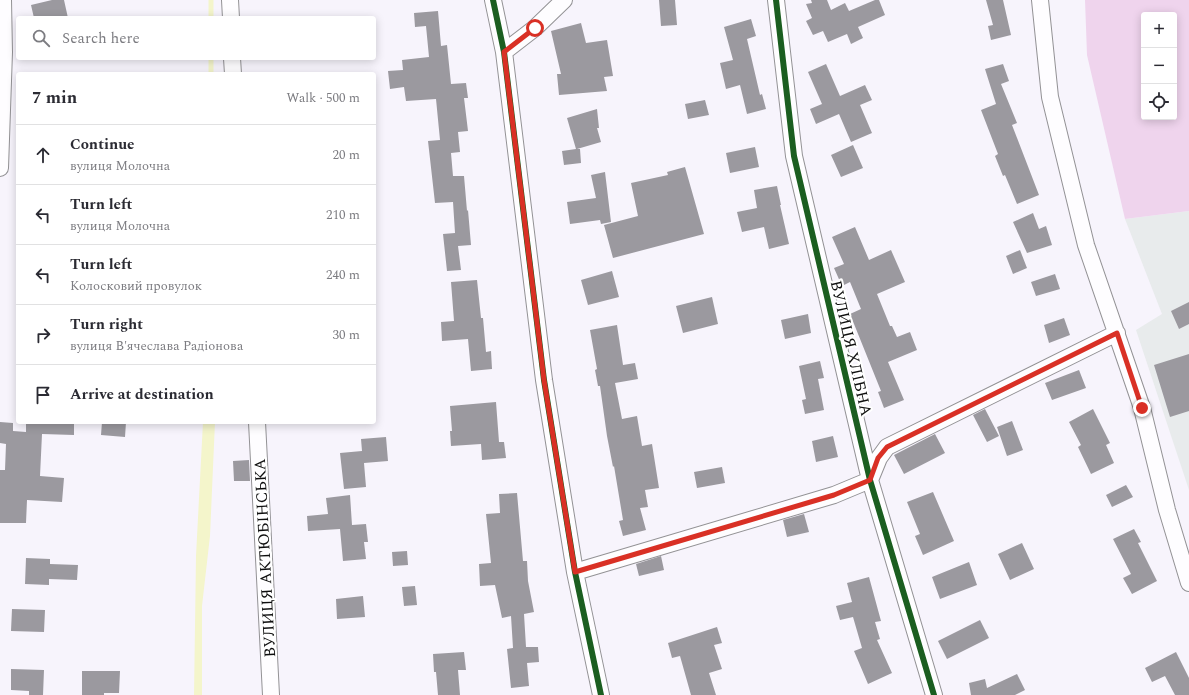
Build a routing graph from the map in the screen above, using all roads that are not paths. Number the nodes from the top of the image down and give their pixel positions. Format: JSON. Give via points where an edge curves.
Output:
{"nodes":[{"id":1,"x":3,"y":0,"type":"edge"},
{"id":2,"x":230,"y":0,"type":"edge"},
{"id":3,"x":493,"y":0,"type":"edge"},
{"id":4,"x":564,"y":0,"type":"edge"},
{"id":5,"x":776,"y":0,"type":"edge"},
{"id":6,"x":1040,"y":0,"type":"edge"},
{"id":7,"x":231,"y":16,"type":"edge"},
{"id":8,"x":504,"y":52,"type":"junction"},
{"id":9,"x":232,"y":60,"type":"edge"},
{"id":10,"x":232,"y":72,"type":"edge"},
{"id":11,"x":0,"y":168,"type":"edge"},
{"id":12,"x":1117,"y":333,"type":"junction"},
{"id":13,"x":257,"y":424,"type":"edge"},
{"id":14,"x":870,"y":480,"type":"junction"},
{"id":15,"x":575,"y":572,"type":"junction"},
{"id":16,"x":1189,"y":583,"type":"edge"},
{"id":17,"x":272,"y":695,"type":"edge"},
{"id":18,"x":601,"y":695,"type":"edge"},
{"id":19,"x":934,"y":695,"type":"edge"}],
"edges":[{"from":1,"to":11,"type":"street"},
{"from":2,"to":7,"type":"street"},
{"from":3,"to":8,"type":"street"},
{"from":4,"to":8,"type":"street","via":[[535,28]]},
{"from":5,"to":14,"type":"street","name":"ВУЛИЦЯ ХЛІБНА","via":[[794,156]]},
{"from":6,"to":12,"type":"street","via":[[1050,97],[1086,245]]},
{"from":8,"to":15,"type":"street","via":[[544,380]]},
{"from":9,"to":10,"type":"street"},
{"from":12,"to":14,"type":"street","via":[[887,447],[878,458]]},
{"from":12,"to":16,"type":"street","via":[[1142,408],[1167,510]]},
{"from":13,"to":17,"type":"street","name":"ВУЛИЦЯ АКТЮБІНСЬКА"},
{"from":14,"to":15,"type":"street","via":[[834,495]]},
{"from":14,"to":19,"type":"street","name":"ВУЛИЦЯ ХЛІБНА"},
{"from":15,"to":18,"type":"street"}]}
